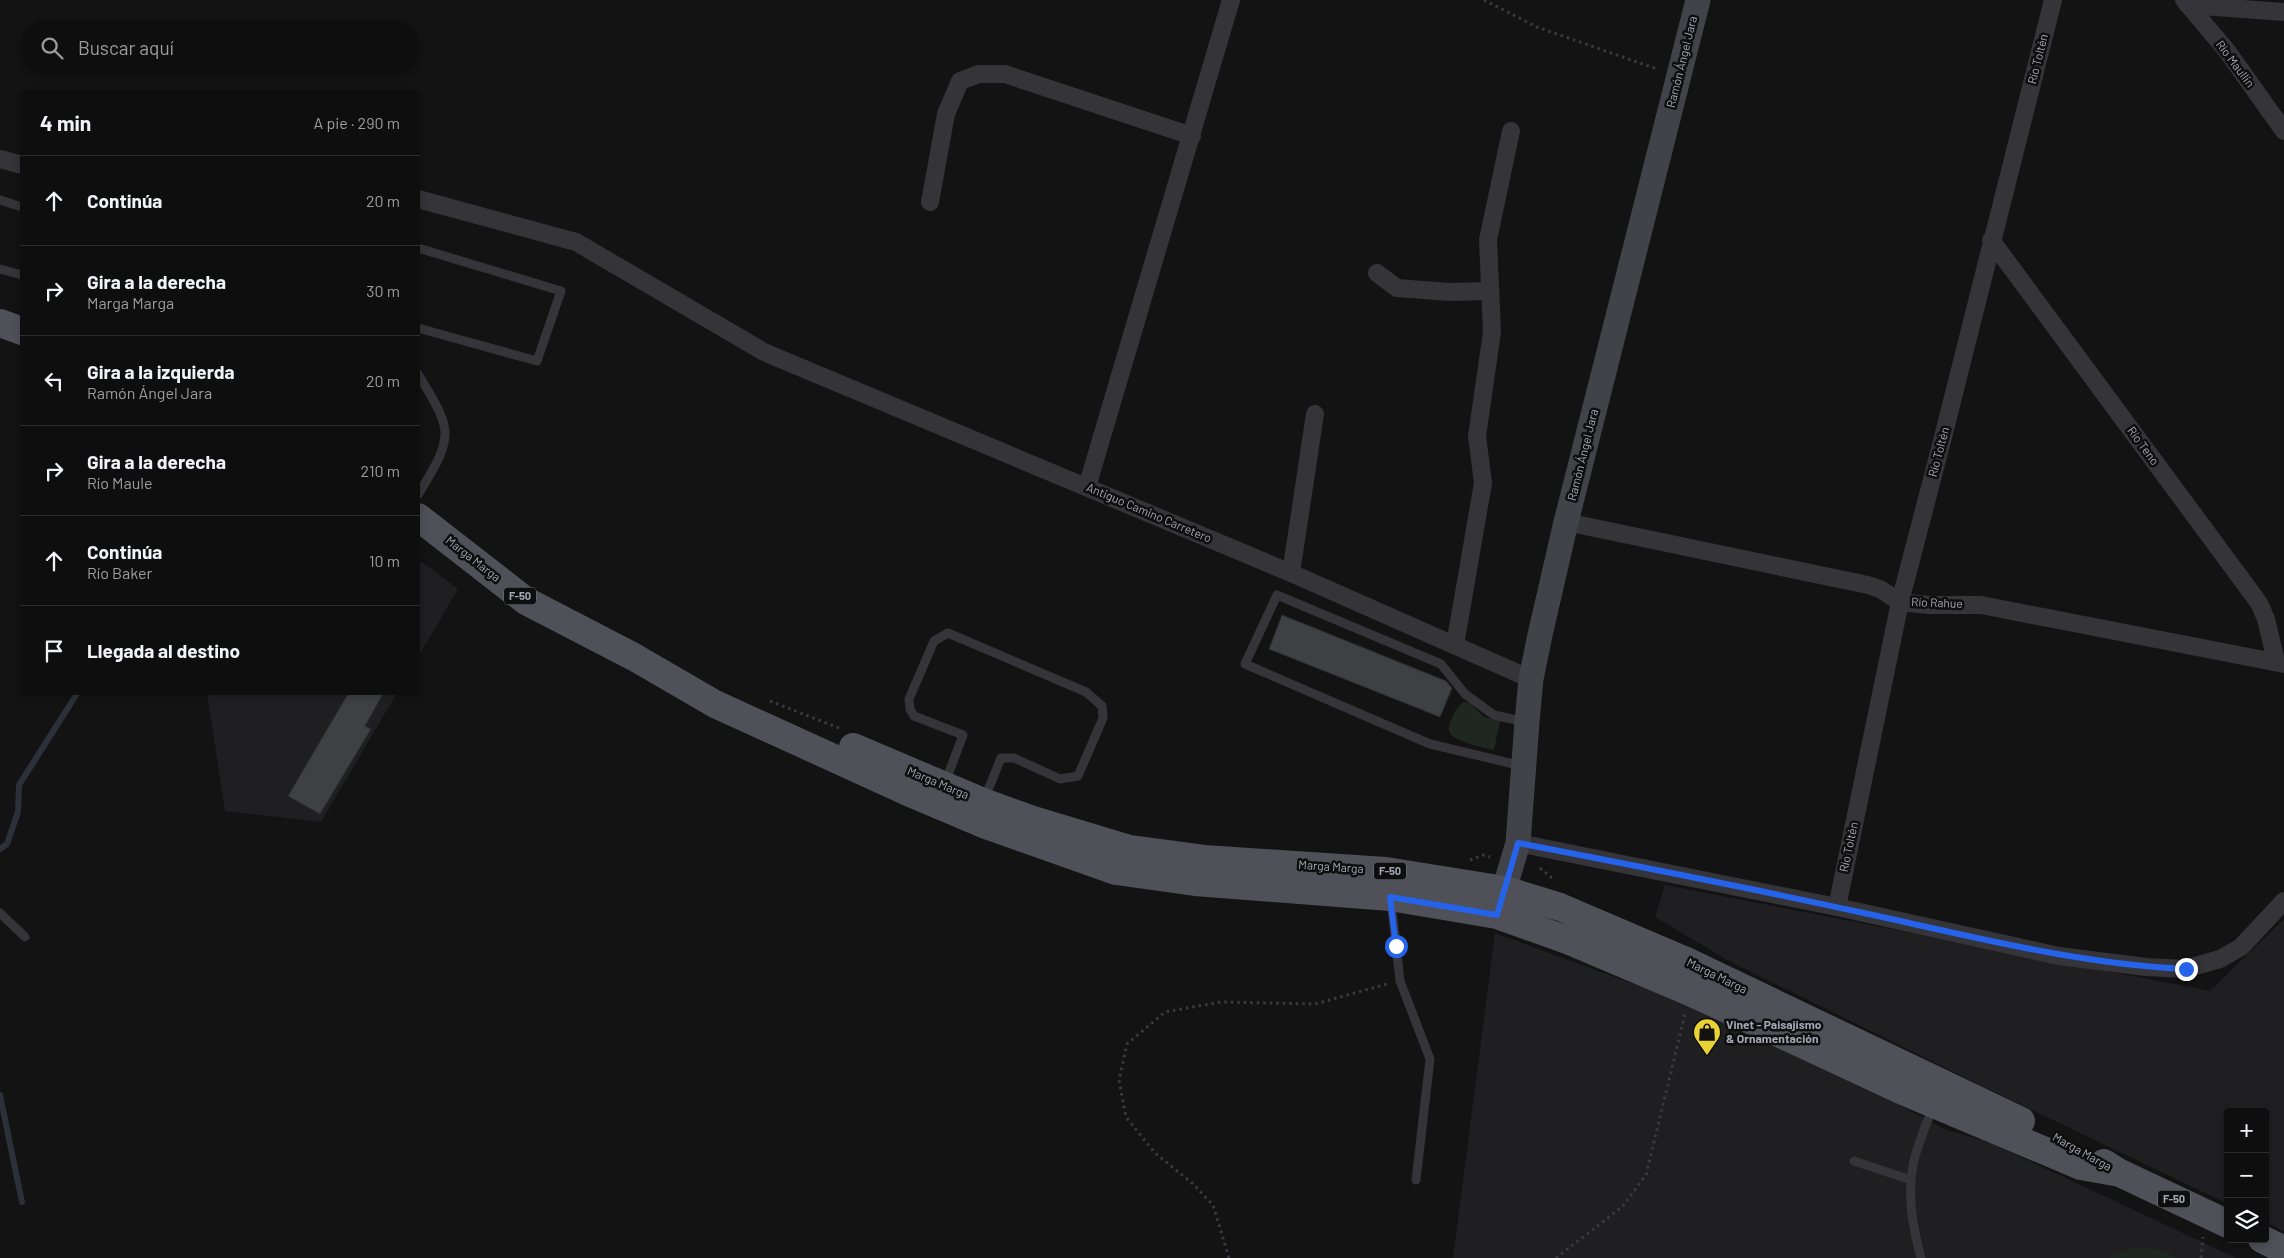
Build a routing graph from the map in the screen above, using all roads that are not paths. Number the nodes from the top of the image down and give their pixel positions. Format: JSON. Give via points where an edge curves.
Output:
{"nodes":[{"id":1,"x":1231,"y":0,"type":"edge"},
{"id":2,"x":1698,"y":0,"type":"edge"},
{"id":3,"x":2053,"y":0,"type":"edge"},
{"id":4,"x":2186,"y":3,"type":"edge"},
{"id":5,"x":2284,"y":12,"type":"edge"},
{"id":6,"x":2284,"y":130,"type":"edge"},
{"id":7,"x":1511,"y":131,"type":"dead end"},
{"id":8,"x":1192,"y":136,"type":"junction"},
{"id":9,"x":0,"y":159,"type":"edge"},
{"id":10,"x":20,"y":164,"type":"edge"},
{"id":11,"x":0,"y":200,"type":"edge"},
{"id":12,"x":420,"y":200,"type":"edge"},
{"id":13,"x":930,"y":202,"type":"dead end"},
{"id":14,"x":20,"y":206,"type":"edge"},
{"id":15,"x":1991,"y":240,"type":"junction"},
{"id":16,"x":420,"y":249,"type":"edge"},
{"id":17,"x":0,"y":269,"type":"edge"},
{"id":18,"x":1377,"y":273,"type":"dead end"},
{"id":19,"x":20,"y":274,"type":"edge"},
{"id":20,"x":1490,"y":291,"type":"junction"},
{"id":21,"x":0,"y":323,"type":"edge"},
{"id":22,"x":420,"y":329,"type":"edge"},
{"id":23,"x":20,"y":330,"type":"edge"},
{"id":24,"x":420,"y":378,"type":"edge"},
{"id":25,"x":1315,"y":414,"type":"dead end"},
{"id":26,"x":1087,"y":487,"type":"junction"},
{"id":27,"x":420,"y":491,"type":"edge"},
{"id":28,"x":420,"y":519,"type":"edge"},
{"id":29,"x":1566,"y":522,"type":"junction"},
{"id":30,"x":1291,"y":574,"type":"junction"},
{"id":31,"x":1900,"y":602,"type":"junction"},
{"id":32,"x":1455,"y":645,"type":"junction"},
{"id":33,"x":634,"y":657,"type":"junction"},
{"id":34,"x":2280,"y":663,"type":"edge"},
{"id":35,"x":1531,"y":678,"type":"junction"},
{"id":36,"x":1527,"y":722,"type":"junction"},
{"id":37,"x":1524,"y":766,"type":"junction"},
{"id":38,"x":944,"y":785,"type":"junction"},
{"id":39,"x":983,"y":802,"type":"junction"},
{"id":40,"x":1518,"y":843,"type":"junction"},
{"id":41,"x":1390,"y":897,"type":"junction"},
{"id":42,"x":2284,"y":901,"type":"edge"},
{"id":43,"x":1501,"y":903,"type":"junction"},
{"id":44,"x":1837,"y":907,"type":"junction"},
{"id":45,"x":0,"y":913,"type":"edge"},
{"id":46,"x":25,"y":937,"type":"dead end"},
{"id":47,"x":1934,"y":1104,"type":"junction"},
{"id":48,"x":1854,"y":1161,"type":"dead end"},
{"id":49,"x":2120,"y":1173,"type":"junction"},
{"id":50,"x":1416,"y":1180,"type":"dead end"},
{"id":51,"x":1911,"y":1180,"type":"junction"},
{"id":52,"x":2224,"y":1222,"type":"edge"},
{"id":53,"x":2269,"y":1242,"type":"edge"},
{"id":54,"x":2284,"y":1250,"type":"edge"},
{"id":55,"x":1921,"y":1258,"type":"edge"}],
"edges":[{"from":1,"to":8,"type":"street"},
{"from":2,"to":29,"type":"main road","name":"Ramón Ángel Jara"},
{"from":3,"to":15,"type":"street","name":"Río Toltén"},
{"from":4,"to":5,"type":"street"},
{"from":4,"to":6,"type":"street","name":"Río Maullin","via":[[2227,51]]},
{"from":7,"to":20,"type":"street","via":[[1488,240]]},
{"from":8,"to":13,"type":"street","via":[[1005,74],[979,74],[960,81],[946,114]]},
{"from":8,"to":26,"type":"street"},
{"from":9,"to":10,"type":"street"},
{"from":11,"to":14,"type":"lane"},
{"from":12,"to":26,"type":"street","name":"Antiguo Camino Carretero","via":[[576,242],[764,352]]},
{"from":15,"to":31,"type":"street","name":"Río Toltén"},
{"from":15,"to":34,"type":"street","name":"Río Teno","via":[[2259,603]]},
{"from":16,"to":22,"type":"lane","via":[[561,291],[537,361]]},
{"from":17,"to":19,"type":"lane"},
{"from":18,"to":20,"type":"street","via":[[1397,288]]},
{"from":20,"to":32,"type":"street","via":[[1492,332],[1477,436],[1483,483]]},
{"from":21,"to":23,"type":"main road"},
{"from":24,"to":27,"type":"lane","via":[[438,410],[445,434],[439,457]]},
{"from":25,"to":30,"type":"street"},
{"from":26,"to":30,"type":"street","name":"Antiguo Camino Carretero"},
{"from":28,"to":33,"type":"main road","name":"Marga Marga","number":"F-50","via":[[526,601]]},
{"from":29,"to":31,"type":"street","name":"Río Rahue","via":[[1868,586],[1880,589]]},
{"from":29,"to":35,"type":"main road","name":"Ramón Ángel Jara"},
{"from":30,"to":32,"type":"street","name":"Antiguo Camino Carretero"},
{"from":31,"to":34,"type":"street","name":"Río Rahue","via":[[1981,605]]},
{"from":31,"to":44,"type":"street","name":"Río Toltén"},
{"from":32,"to":35,"type":"street","name":"Antiguo Camino Carretero"},
{"from":33,"to":38,"type":"main road","name":"Marga Marga","number":"F-50","via":[[716,688]]},
{"from":33,"to":41,"type":"main road","name":"Marga Marga","number":"F-50","via":[[715,704],[908,792],[986,825],[1116,871],[1195,882]]},
{"from":35,"to":36,"type":"main road","name":"Ramón Ángel Jara"},
{"from":36,"to":37,"type":"main road","name":"Ramón Ángel Jara"},
{"from":36,"to":37,"type":"lane","via":[[1494,715],[1465,694],[1441,664],[1277,596],[1245,664],[1430,744]]},
{"from":37,"to":40,"type":"main road","name":"Ramón Ángel Jara"},
{"from":38,"to":39,"type":"main road","name":"Marga Marga","number":"F-50"},
{"from":38,"to":39,"type":"lane","via":[[963,735],[914,716],[909,699],[934,642],[948,633],[1086,692],[1102,706],[1103,718],[1078,776],[1060,780],[1014,758],[1001,758]]},
{"from":39,"to":43,"type":"main road","name":"Marga Marga","number":"F-50","via":[[1129,850],[1204,859],[1386,871]]},
{"from":40,"to":43,"type":"main road","name":"Ramón Ángel Jara"},
{"from":40,"to":44,"type":"street"},
{"from":41,"to":43,"type":"main road","name":"Marga Marga","number":"F-50"},
{"from":41,"to":50,"type":"lane","via":[[1400,981],[1430,1059]]},
{"from":42,"to":44,"type":"street","via":[[2241,947],[2220,959],[2186,969],[2059,956]]},
{"from":43,"to":47,"type":"main road","name":"Marga Marga","number":"F-50","via":[[1570,941]]},
{"from":43,"to":49,"type":"main road","name":"Marga Marga","number":"F-50","via":[[1560,907],[1684,960],[2082,1149]]},
{"from":45,"to":46,"type":"lane"},
{"from":47,"to":49,"type":"main road","name":"Marga Marga","number":"F-50","via":[[2081,1166]]},
{"from":47,"to":51,"type":"lane","via":[[1915,1158]]},
{"from":48,"to":51,"type":"lane"},
{"from":49,"to":52,"type":"main road","name":"Marga Marga","number":"F-50"},
{"from":51,"to":55,"type":"lane","via":[[1911,1206]]},
{"from":53,"to":54,"type":"main road"}]}
